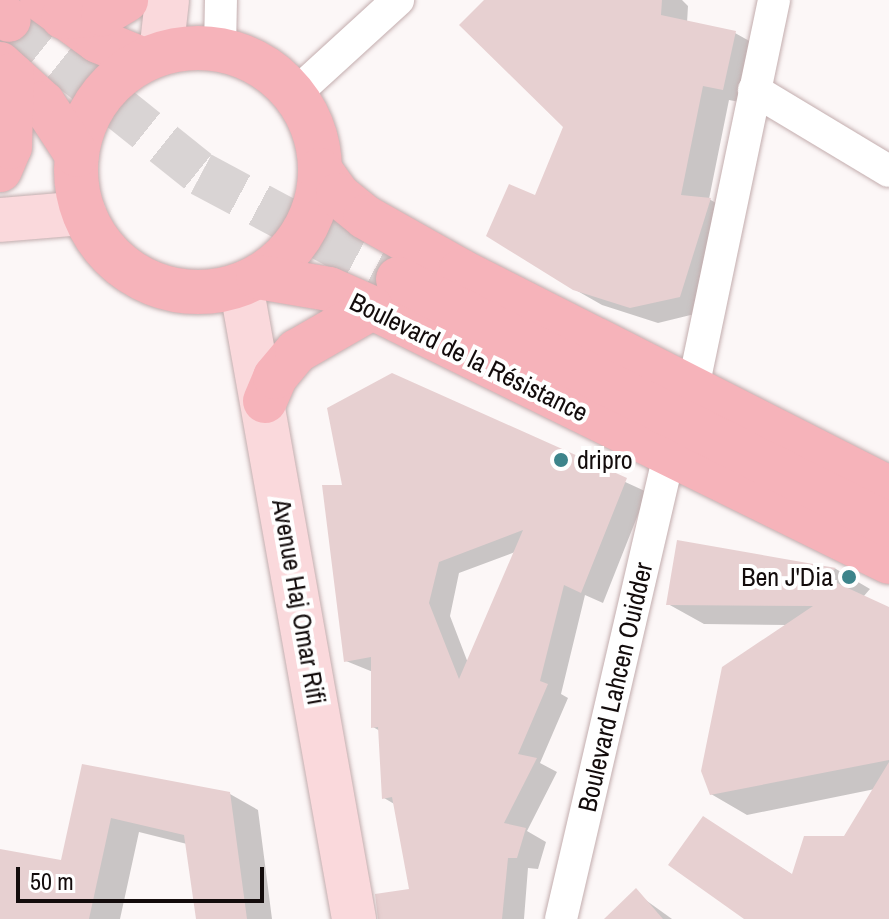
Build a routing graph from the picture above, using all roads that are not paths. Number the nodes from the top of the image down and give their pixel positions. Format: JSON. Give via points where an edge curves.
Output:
{"nodes":[{"id":1,"x":126,"y":0,"type":"edge"},
{"id":2,"x":167,"y":0,"type":"edge"},
{"id":3,"x":221,"y":0,"type":"edge"},
{"id":4,"x":398,"y":0,"type":"edge"},
{"id":5,"x":774,"y":0,"type":"edge"},
{"id":6,"x":29,"y":12,"type":"edge"},
{"id":7,"x":220,"y":50,"type":"junction"},
{"id":8,"x":152,"y":57,"type":"junction"},
{"id":9,"x":6,"y":70,"type":"edge"},
{"id":10,"x":754,"y":90,"type":"junction"},
{"id":11,"x":294,"y":95,"type":"junction"},
{"id":12,"x":77,"y":155,"type":"junction"},
{"id":13,"x":0,"y":170,"type":"edge"},
{"id":14,"x":320,"y":170,"type":"junction"},
{"id":15,"x":889,"y":171,"type":"edge"},
{"id":16,"x":84,"y":213,"type":"junction"},
{"id":17,"x":0,"y":220,"type":"edge"},
{"id":18,"x":249,"y":281,"type":"junction"},
{"id":19,"x":385,"y":294,"type":"junction"},
{"id":20,"x":693,"y":388,"type":"junction"},
{"id":21,"x":265,"y":401,"type":"junction"},
{"id":22,"x":669,"y":454,"type":"junction"},
{"id":23,"x":889,"y":488,"type":"edge"},
{"id":24,"x":889,"y":525,"type":"edge"},
{"id":25,"x":889,"y":562,"type":"edge"},
{"id":26,"x":354,"y":919,"type":"edge"},
{"id":27,"x":561,"y":919,"type":"edge"}],
"edges":[{"from":1,"to":6,"type":"main road","via":[[103,14]]},
{"from":2,"to":8,"type":"street"},
{"from":3,"to":7,"type":"street"},
{"from":4,"to":11,"type":"street"},
{"from":5,"to":10,"type":"street"},
{"from":6,"to":8,"type":"main road","via":[[122,54]]},
{"from":7,"to":8,"type":"main road"},
{"from":7,"to":11,"type":"main road","via":[[261,66]]},
{"from":8,"to":12,"type":"main road","via":[[99,98]]},
{"from":9,"to":12,"type":"main road","via":[[50,112]]},
{"from":9,"to":13,"type":"main road","via":[[10,147]]},
{"from":10,"to":15,"type":"street"},
{"from":10,"to":20,"type":"street"},
{"from":11,"to":14,"type":"main road","via":[[315,135]]},
{"from":12,"to":16,"type":"main road"},
{"from":14,"to":18,"type":"main road","via":[[315,206],[300,239]]},
{"from":14,"to":20,"type":"main road","via":[[338,195],[365,217]]},
{"from":16,"to":17,"type":"street"},
{"from":16,"to":18,"type":"main road","via":[[119,263],[156,285],[199,293]]},
{"from":18,"to":19,"type":"main road","name":"Boulevard de la Résistance"},
{"from":18,"to":21,"type":"street","name":"Avenue Haj Omar Rifi"},
{"from":19,"to":21,"type":"main road","via":[[297,351],[275,377]]},
{"from":19,"to":22,"type":"main road","name":"Boulevard de la Résistance"},
{"from":19,"to":24,"type":"main road"},
{"from":20,"to":23,"type":"main road"},
{"from":21,"to":26,"type":"street","name":"Avenue Haj Omar Rifi"},
{"from":22,"to":25,"type":"main road","name":"Boulevard de la Résistance"},
{"from":22,"to":27,"type":"street","name":"Boulevard Lahcen Ouidder"}]}
